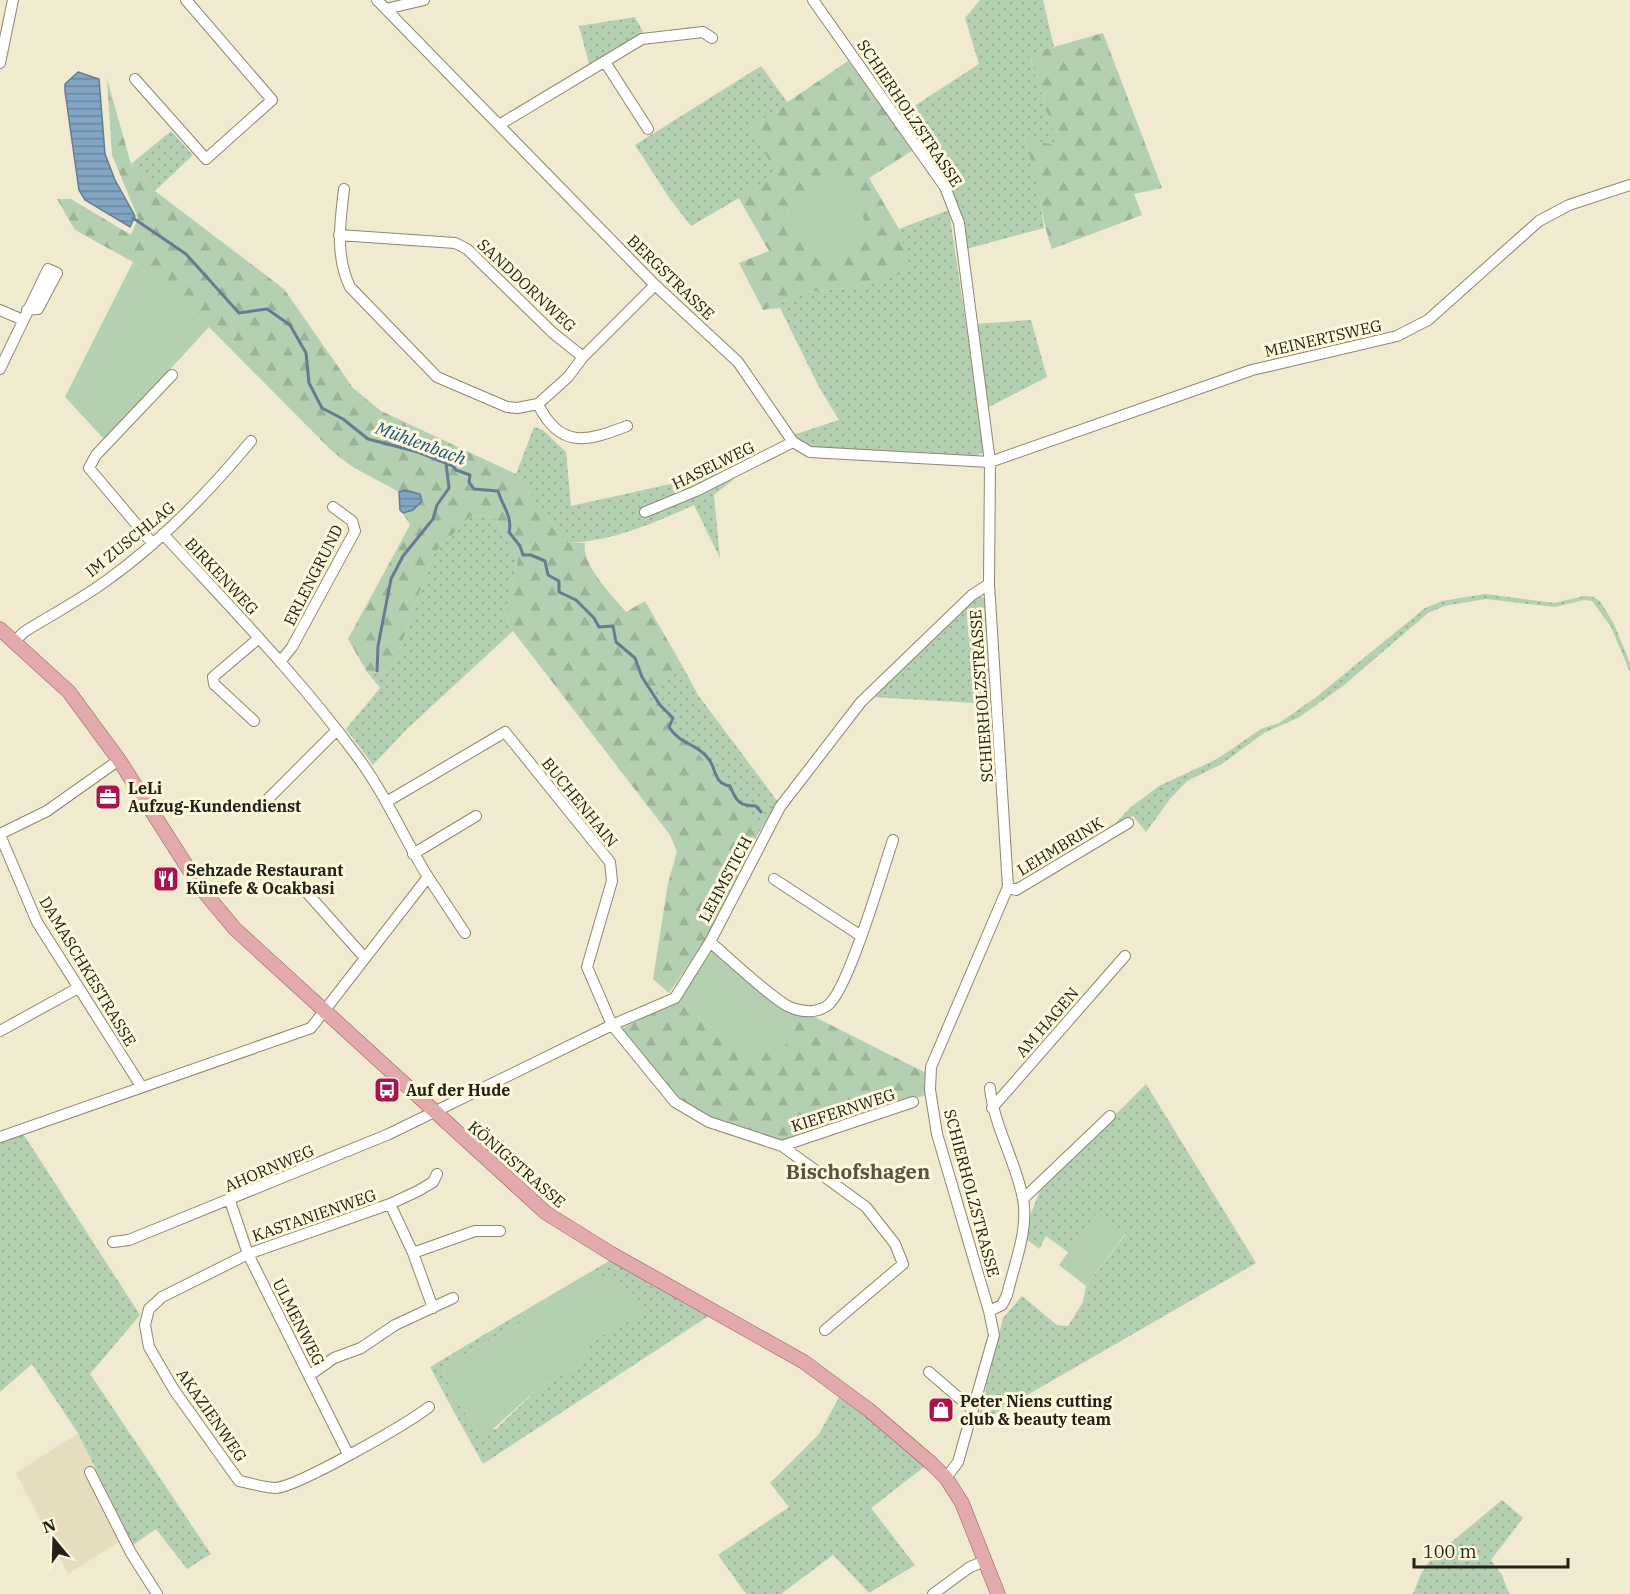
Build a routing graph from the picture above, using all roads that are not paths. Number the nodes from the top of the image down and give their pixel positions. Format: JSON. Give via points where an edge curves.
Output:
{"nodes":[{"id":1,"x":13,"y":0,"type":"edge"},
{"id":2,"x":186,"y":0,"type":"edge"},
{"id":3,"x":377,"y":0,"type":"edge"},
{"id":4,"x":424,"y":0,"type":"edge"},
{"id":5,"x":813,"y":0,"type":"edge"},
{"id":6,"x":386,"y":9,"type":"junction"},
{"id":7,"x":712,"y":38,"type":"dead end"},
{"id":8,"x":604,"y":62,"type":"junction"},
{"id":9,"x":0,"y":63,"type":"edge"},
{"id":10,"x":135,"y":79,"type":"dead end"},
{"id":11,"x":499,"y":125,"type":"junction"},
{"id":12,"x":648,"y":129,"type":"dead end"},
{"id":13,"x":1630,"y":185,"type":"edge"},
{"id":14,"x":344,"y":189,"type":"dead end"},
{"id":15,"x":339,"y":235,"type":"junction"},
{"id":16,"x":655,"y":285,"type":"junction"},
{"id":17,"x":0,"y":310,"type":"edge"},
{"id":18,"x":583,"y":357,"type":"junction"},
{"id":19,"x":0,"y":369,"type":"edge"},
{"id":20,"x":172,"y":375,"type":"dead end"},
{"id":21,"x":538,"y":404,"type":"junction"},
{"id":22,"x":627,"y":426,"type":"dead end"},
{"id":23,"x":250,"y":441,"type":"dead end"},
{"id":24,"x":793,"y":442,"type":"junction"},
{"id":25,"x":990,"y":462,"type":"junction"},
{"id":26,"x":333,"y":507,"type":"dead end"},
{"id":27,"x":645,"y":512,"type":"dead end"},
{"id":28,"x":163,"y":534,"type":"junction"},
{"id":29,"x":153,"y":544,"type":"junction"},
{"id":30,"x":989,"y":584,"type":"junction"},
{"id":31,"x":0,"y":629,"type":"edge"},
{"id":32,"x":259,"y":638,"type":"junction"},
{"id":33,"x":14,"y":642,"type":"junction"},
{"id":34,"x":280,"y":662,"type":"junction"},
{"id":35,"x":254,"y":721,"type":"dead end"},
{"id":36,"x":337,"y":730,"type":"junction"},
{"id":37,"x":119,"y":760,"type":"junction"},
{"id":38,"x":269,"y":798,"type":"dead end"},
{"id":39,"x":388,"y":801,"type":"junction"},
{"id":40,"x":476,"y":816,"type":"dead end"},
{"id":41,"x":1128,"y":823,"type":"dead end"},
{"id":42,"x":0,"y":834,"type":"edge"},
{"id":43,"x":893,"y":840,"type":"dead end"},
{"id":44,"x":413,"y":854,"type":"junction"},
{"id":45,"x":428,"y":878,"type":"junction"},
{"id":46,"x":774,"y":879,"type":"dead end"},
{"id":47,"x":301,"y":885,"type":"dead end"},
{"id":48,"x":1008,"y":887,"type":"junction"},
{"id":49,"x":465,"y":933,"type":"dead end"},
{"id":50,"x":861,"y":936,"type":"junction"},
{"id":51,"x":710,"y":942,"type":"junction"},
{"id":52,"x":1125,"y":956,"type":"dead end"},
{"id":53,"x":364,"y":957,"type":"junction"},
{"id":54,"x":78,"y":988,"type":"junction"},
{"id":55,"x":325,"y":1012,"type":"junction"},
{"id":56,"x":612,"y":1025,"type":"junction"},
{"id":57,"x":0,"y":1031,"type":"edge"},
{"id":58,"x":141,"y":1086,"type":"junction"},
{"id":59,"x":990,"y":1088,"type":"dead end"},
{"id":60,"x":914,"y":1102,"type":"dead end"},
{"id":61,"x":992,"y":1108,"type":"junction"},
{"id":62,"x":433,"y":1112,"type":"junction"},
{"id":63,"x":1110,"y":1116,"type":"dead end"},
{"id":64,"x":0,"y":1137,"type":"edge"},
{"id":65,"x":782,"y":1146,"type":"junction"},
{"id":66,"x":437,"y":1174,"type":"dead end"},
{"id":67,"x":1023,"y":1199,"type":"junction"},
{"id":68,"x":230,"y":1201,"type":"junction"},
{"id":69,"x":390,"y":1204,"type":"junction"},
{"id":70,"x":500,"y":1231,"type":"dead end"},
{"id":71,"x":113,"y":1242,"type":"dead end"},
{"id":72,"x":248,"y":1254,"type":"junction"},
{"id":73,"x":413,"y":1254,"type":"junction"},
{"id":74,"x":453,"y":1298,"type":"dead end"},
{"id":75,"x":433,"y":1308,"type":"junction"},
{"id":76,"x":989,"y":1311,"type":"junction"},
{"id":77,"x":825,"y":1330,"type":"dead end"},
{"id":78,"x":929,"y":1372,"type":"dead end"},
{"id":79,"x":310,"y":1375,"type":"junction"},
{"id":80,"x":429,"y":1407,"type":"dead end"},
{"id":81,"x":974,"y":1410,"type":"junction"},
{"id":82,"x":348,"y":1454,"type":"junction"},
{"id":83,"x":90,"y":1472,"type":"dead end"},
{"id":84,"x":945,"y":1478,"type":"junction"},
{"id":85,"x":985,"y":1560,"type":"junction"},
{"id":86,"x":157,"y":1594,"type":"edge"},
{"id":87,"x":933,"y":1594,"type":"edge"},
{"id":88,"x":998,"y":1594,"type":"edge"}],
"edges":[{"from":1,"to":9,"type":"street"},
{"from":2,"to":10,"type":"street","via":[[272,99],[206,159]]},
{"from":3,"to":6,"type":"street","name":"BERGSTRASSE"},
{"from":4,"to":6,"type":"street"},
{"from":5,"to":25,"type":"street","name":"SCHIERHOLZSTRASSE","via":[[945,187],[954,209]]},
{"from":6,"to":11,"type":"street","name":"BERGSTRASSE"},
{"from":7,"to":8,"type":"street","via":[[702,32],[642,39]]},
{"from":8,"to":11,"type":"street"},
{"from":8,"to":12,"type":"street"},
{"from":11,"to":16,"type":"street","name":"BERGSTRASSE"},
{"from":13,"to":25,"type":"street","name":"MEINERTSWEG","via":[[1569,205],[1539,221],[1413,330],[1252,370]]},
{"from":14,"to":15,"type":"street"},
{"from":15,"to":18,"type":"street","name":"SANDDORNWEG","via":[[455,243],[467,249]]},
{"from":15,"to":21,"type":"street","via":[[350,287],[437,377],[507,407],[530,408]]},
{"from":16,"to":18,"type":"street"},
{"from":16,"to":24,"type":"street","name":"BERGSTRASSE","via":[[738,362]]},
{"from":17,"to":19,"type":"street","via":[[25,315]]},
{"from":18,"to":21,"type":"street"},
{"from":20,"to":29,"type":"street","via":[[96,455],[89,468]]},
{"from":21,"to":22,"type":"street","via":[[562,434],[575,440],[595,438]]},
{"from":23,"to":28,"type":"street","name":"IM ZUSCHLAG","via":[[212,488]]},
{"from":24,"to":25,"type":"street","via":[[810,452],[845,456]]},
{"from":24,"to":27,"type":"street","name":"HASELWEG"},
{"from":25,"to":30,"type":"street","name":"SCHIERHOLZSTRASSE"},
{"from":26,"to":34,"type":"street","name":"ERLENGRUND","via":[[352,521],[355,531]]},
{"from":28,"to":29,"type":"street","name":"IM ZUSCHLAG"},
{"from":28,"to":32,"type":"street","name":"BIRKENWEG"},
{"from":29,"to":33,"type":"street","name":"IM ZUSCHLAG","via":[[106,581]]},
{"from":30,"to":48,"type":"street","name":"SCHIERHOLZSTRASSE"},
{"from":30,"to":51,"type":"street","name":"LEHMSTICH","via":[[929,636],[843,724],[780,807]]},
{"from":31,"to":33,"type":"main road","name":"KÖNIGSTRASSE"},
{"from":32,"to":34,"type":"street","name":"BIRKENWEG"},
{"from":32,"to":35,"type":"street","name":"BIRKENWEG","via":[[213,677],[214,684]]},
{"from":33,"to":37,"type":"main road","name":"KÖNIGSTRASSE","via":[[69,692]]},
{"from":34,"to":36,"type":"street","name":"BIRKENWEG"},
{"from":36,"to":38,"type":"street"},
{"from":36,"to":39,"type":"street","name":"BIRKENWEG"},
{"from":37,"to":42,"type":"street","via":[[47,811]]},
{"from":37,"to":55,"type":"main road","name":"KÖNIGSTRASSE","via":[[200,887],[235,929]]},
{"from":39,"to":44,"type":"street","name":"BIRKENWEG"},
{"from":39,"to":56,"type":"street","name":"BUCHENHAIN","via":[[505,732],[610,862],[612,881],[587,967]]},
{"from":40,"to":44,"type":"street"},
{"from":41,"to":48,"type":"street","name":"LEHMBRINK","via":[[1016,890]]},
{"from":42,"to":54,"type":"street","name":"DAMASCHKESTRASSE","via":[[38,921]]},
{"from":43,"to":50,"type":"street"},
{"from":44,"to":45,"type":"street","name":"BIRKENWEG"},
{"from":45,"to":49,"type":"street","name":"BIRKENWEG"},
{"from":45,"to":53,"type":"street"},
{"from":46,"to":50,"type":"street"},
{"from":47,"to":53,"type":"street"},
{"from":48,"to":76,"type":"street","name":"SCHIERHOLZSTRASSE","via":[[931,1067],[930,1089],[937,1134]]},
{"from":50,"to":51,"type":"street","via":[[840,988],[828,1005],[807,1012],[788,1007]]},
{"from":51,"to":56,"type":"street","name":"LEHMSTICH","via":[[675,998]]},
{"from":52,"to":61,"type":"street","name":"AM HAGEN"},
{"from":53,"to":55,"type":"street"},
{"from":54,"to":57,"type":"street"},
{"from":54,"to":58,"type":"street","name":"DAMASCHKESTRASSE"},
{"from":55,"to":58,"type":"street","via":[[310,1028]]},
{"from":55,"to":62,"type":"main road","name":"KÖNIGSTRASSE"},
{"from":56,"to":62,"type":"street","name":"LEHMSTICH"},
{"from":56,"to":65,"type":"street","name":"KIEFERNWEG","via":[[675,1102],[708,1122]]},
{"from":58,"to":64,"type":"street"},
{"from":59,"to":61,"type":"street"},
{"from":60,"to":65,"type":"street","name":"KIEFERNWEG"},
{"from":61,"to":67,"type":"street"},
{"from":62,"to":68,"type":"street","name":"AHORNWEG"},
{"from":62,"to":84,"type":"main road","name":"KÖNIGSTRASSE","via":[[546,1213],[804,1362],[869,1410]]},
{"from":63,"to":67,"type":"street"},
{"from":65,"to":77,"type":"street","name":"KIEFERNWEG","via":[[866,1207],[895,1244],[903,1264]]},
{"from":66,"to":69,"type":"street","name":"KASTANIENWEG","via":[[433,1182]]},
{"from":67,"to":76,"type":"street","via":[[1024,1223],[1007,1295],[1002,1305]]},
{"from":68,"to":71,"type":"street","name":"AHORNWEG","via":[[129,1240]]},
{"from":68,"to":72,"type":"street","name":"ULMENWEG"},
{"from":69,"to":72,"type":"street","name":"KASTANIENWEG"},
{"from":69,"to":73,"type":"street","name":"KASTANIENWEG"},
{"from":70,"to":73,"type":"street","via":[[475,1231]]},
{"from":72,"to":79,"type":"street","name":"ULMENWEG"},
{"from":72,"to":82,"type":"street","name":"AKAZIENWEG","via":[[162,1297],[147,1317],[149,1347],[174,1390],[239,1481],[284,1486],[301,1481]]},
{"from":73,"to":75,"type":"street","name":"KASTANIENWEG"},
{"from":74,"to":75,"type":"street"},
{"from":75,"to":79,"type":"street","via":[[394,1325]]},
{"from":76,"to":81,"type":"street","name":"SCHIERHOLZSTRASSE","via":[[993,1335]]},
{"from":78,"to":81,"type":"street"},
{"from":79,"to":82,"type":"street","name":"ULMENWEG"},
{"from":80,"to":82,"type":"street","name":"AKAZIENWEG","via":[[410,1422]]},
{"from":81,"to":84,"type":"street","name":"SCHIERHOLZSTRASSE","via":[[958,1462]]},
{"from":83,"to":86,"type":"street","via":[[131,1553]]},
{"from":84,"to":85,"type":"main road","name":"KÖNIGSTRASSE","via":[[962,1503]]},
{"from":85,"to":87,"type":"street"},
{"from":85,"to":88,"type":"main road","name":"KÖNIGSTRASSE"}]}
